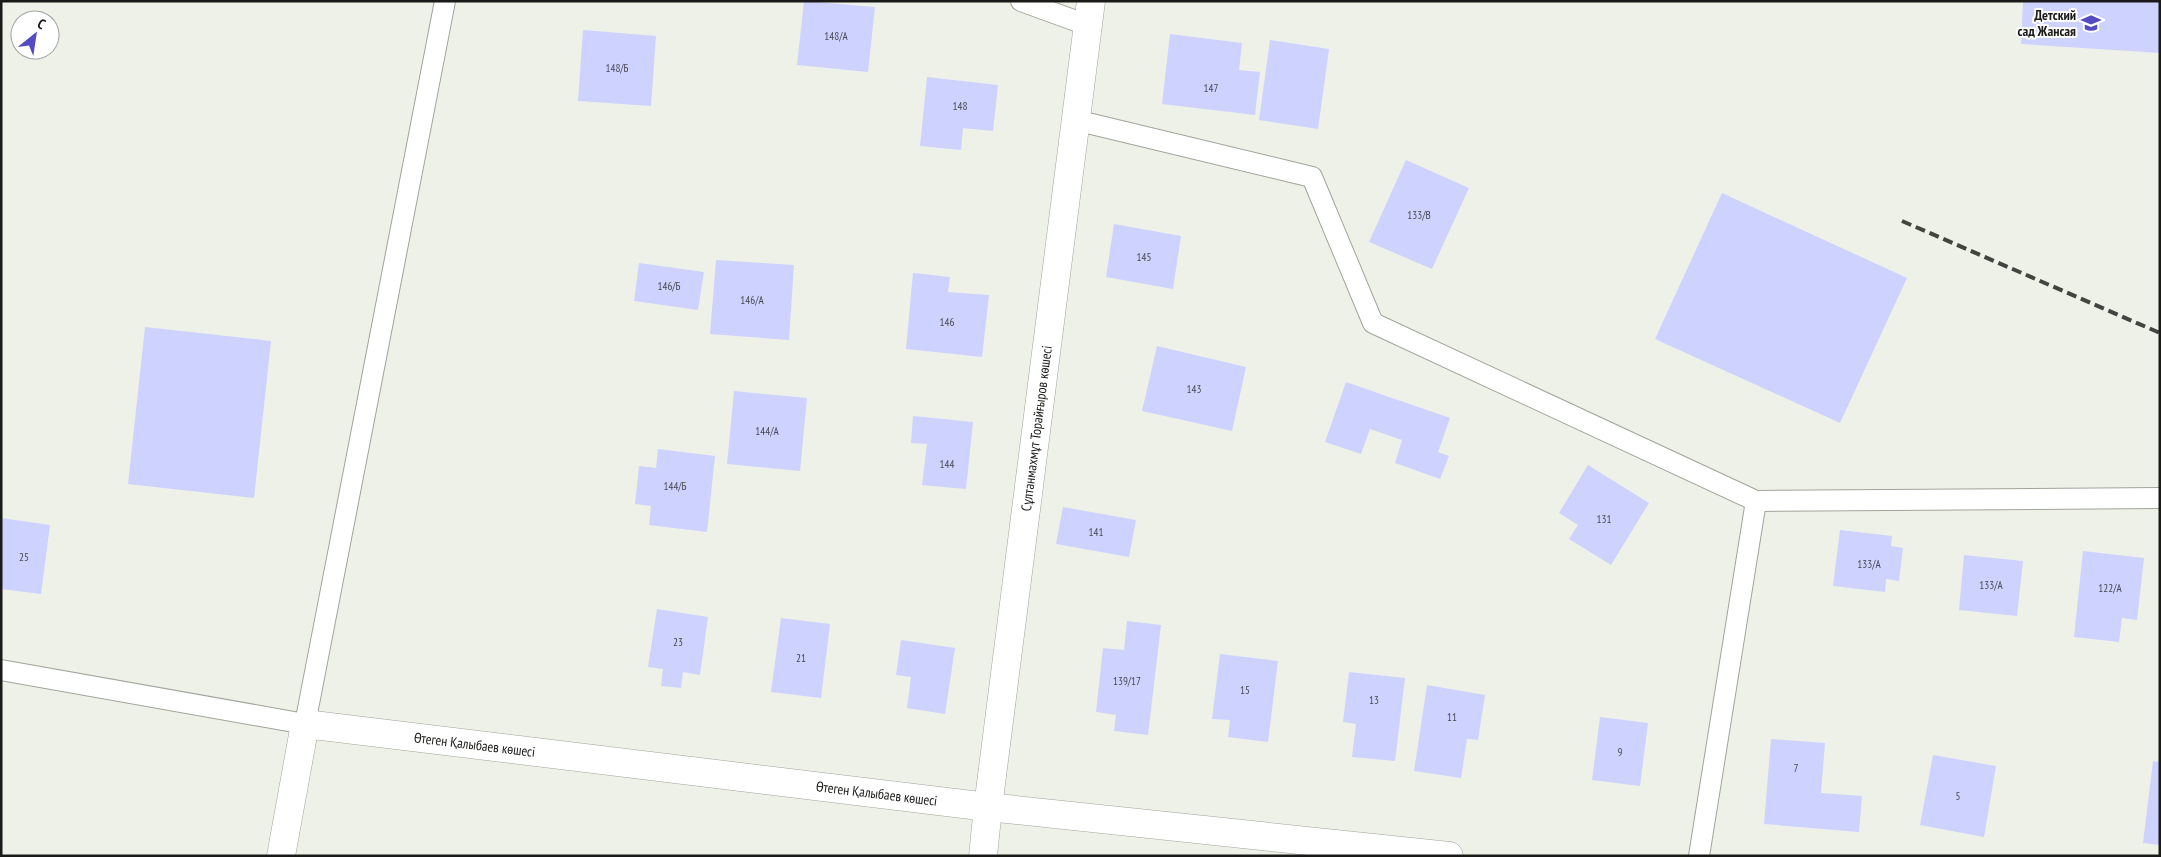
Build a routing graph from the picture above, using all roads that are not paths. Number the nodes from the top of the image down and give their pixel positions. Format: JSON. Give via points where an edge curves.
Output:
{"nodes":[{"id":1,"x":445,"y":1,"type":"edge"},
{"id":2,"x":1021,"y":1,"type":"edge"},
{"id":3,"x":1089,"y":13,"type":"edge"},
{"id":4,"x":1075,"y":120,"type":"junction"},
{"id":5,"x":2160,"y":498,"type":"edge"},
{"id":6,"x":1756,"y":501,"type":"junction"},
{"id":7,"x":1,"y":670,"type":"edge"},
{"id":8,"x":305,"y":724,"type":"junction"},
{"id":9,"x":988,"y":807,"type":"junction"},
{"id":10,"x":281,"y":856,"type":"edge"},
{"id":11,"x":983,"y":856,"type":"edge"},
{"id":12,"x":1450,"y":856,"type":"edge"},
{"id":13,"x":1699,"y":856,"type":"edge"}],
"edges":[{"from":1,"to":8,"type":"lane"},
{"from":2,"to":3,"type":"lane"},
{"from":3,"to":4,"type":"street","name":"Сұлтанмахмұт Торайғыров көшесі"},
{"from":4,"to":6,"type":"lane","via":[[1312,177],[1373,324]]},
{"from":4,"to":9,"type":"street","name":"Сұлтанмахмұт Торайғыров көшесі"},
{"from":5,"to":6,"type":"lane"},
{"from":6,"to":13,"type":"lane"},
{"from":7,"to":8,"type":"lane"},
{"from":8,"to":9,"type":"street","name":"Өтеген Қалыбаев көшесі"},
{"from":8,"to":10,"type":"street"},
{"from":9,"to":11,"type":"street","name":"Сұлтанмахмұт Торайғыров көшесі"},
{"from":9,"to":12,"type":"street","name":"Өтеген Қалыбаев көшесі"}]}
